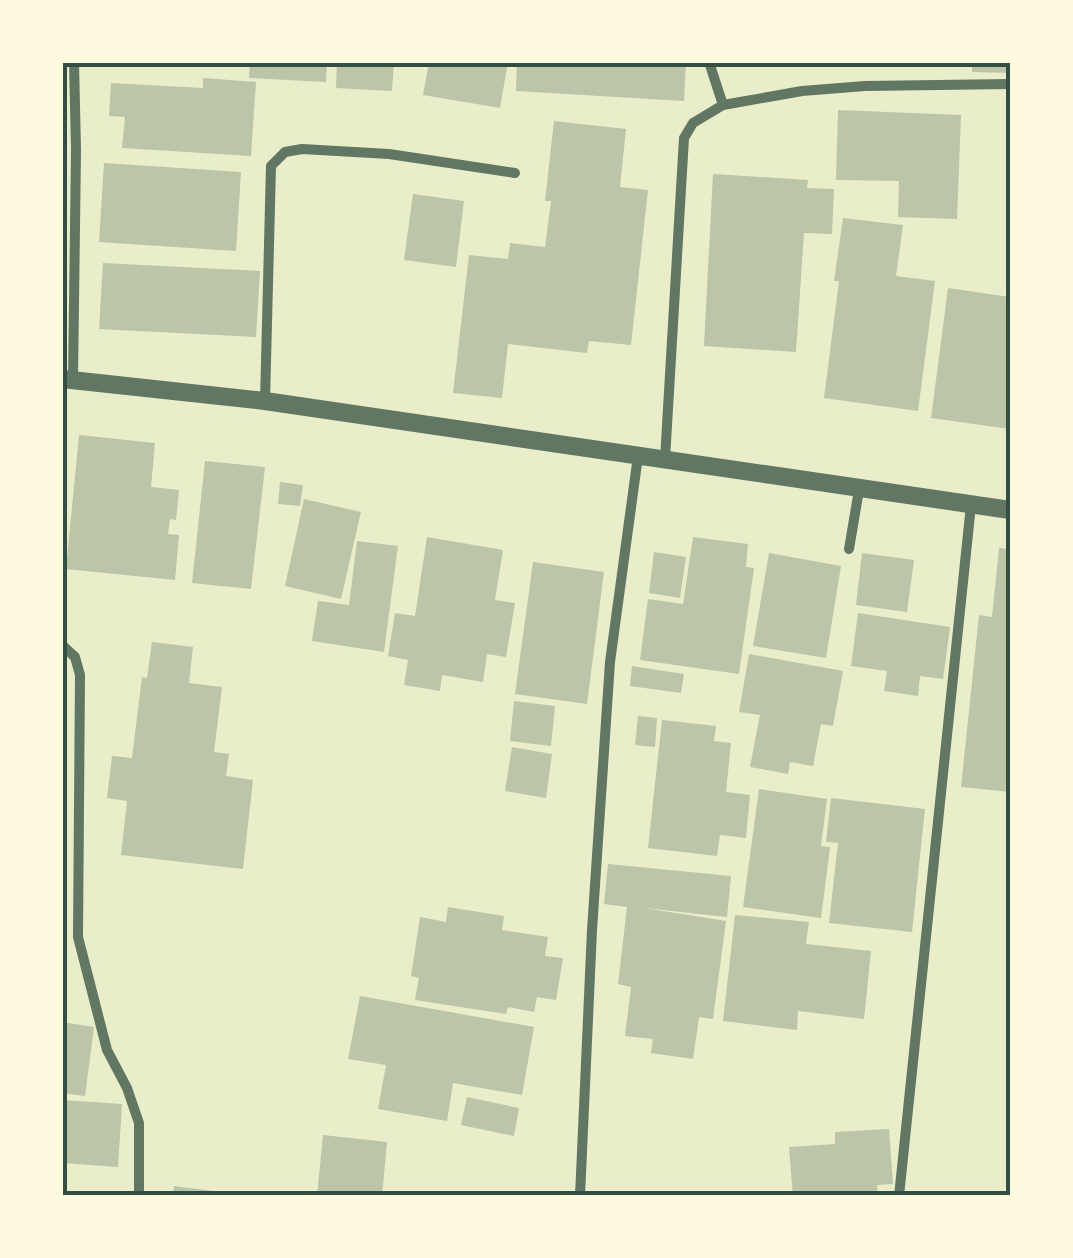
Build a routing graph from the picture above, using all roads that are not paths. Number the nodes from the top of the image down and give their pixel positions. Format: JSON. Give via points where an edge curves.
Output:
{"nodes":[{"id":1,"x":74,"y":62,"type":"edge"},
{"id":2,"x":709,"y":62,"type":"edge"},
{"id":3,"x":1010,"y":84,"type":"edge"},
{"id":4,"x":723,"y":104,"type":"junction"},
{"id":5,"x":515,"y":173,"type":"dead end"},
{"id":6,"x":68,"y":380,"type":"edge"},
{"id":7,"x":265,"y":400,"type":"junction"},
{"id":8,"x":638,"y":456,"type":"junction"},
{"id":9,"x":665,"y":459,"type":"junction"},
{"id":10,"x":859,"y":490,"type":"junction"},
{"id":11,"x":971,"y":505,"type":"junction"},
{"id":12,"x":1010,"y":510,"type":"edge"},
{"id":13,"x":849,"y":549,"type":"dead end"},
{"id":14,"x":62,"y":645,"type":"edge"},
{"id":15,"x":139,"y":1196,"type":"edge"},
{"id":16,"x":580,"y":1196,"type":"edge"},
{"id":17,"x":899,"y":1196,"type":"edge"}],
"edges":[{"from":1,"to":6,"type":"street"},
{"from":2,"to":4,"type":"street"},
{"from":3,"to":4,"type":"street","via":[[828,88]]},
{"from":4,"to":9,"type":"street","via":[[684,138]]},
{"from":5,"to":7,"type":"street","via":[[389,154],[319,150],[276,158],[270,166]]},
{"from":6,"to":7,"type":"street"},
{"from":7,"to":8,"type":"street"},
{"from":8,"to":9,"type":"street"},
{"from":8,"to":16,"type":"street","via":[[610,662]]},
{"from":9,"to":10,"type":"street"},
{"from":10,"to":11,"type":"street"},
{"from":10,"to":13,"type":"street"},
{"from":11,"to":12,"type":"street"},
{"from":11,"to":17,"type":"street"},
{"from":14,"to":15,"type":"street","via":[[80,675],[78,937],[106,1050],[140,1123]]}]}
